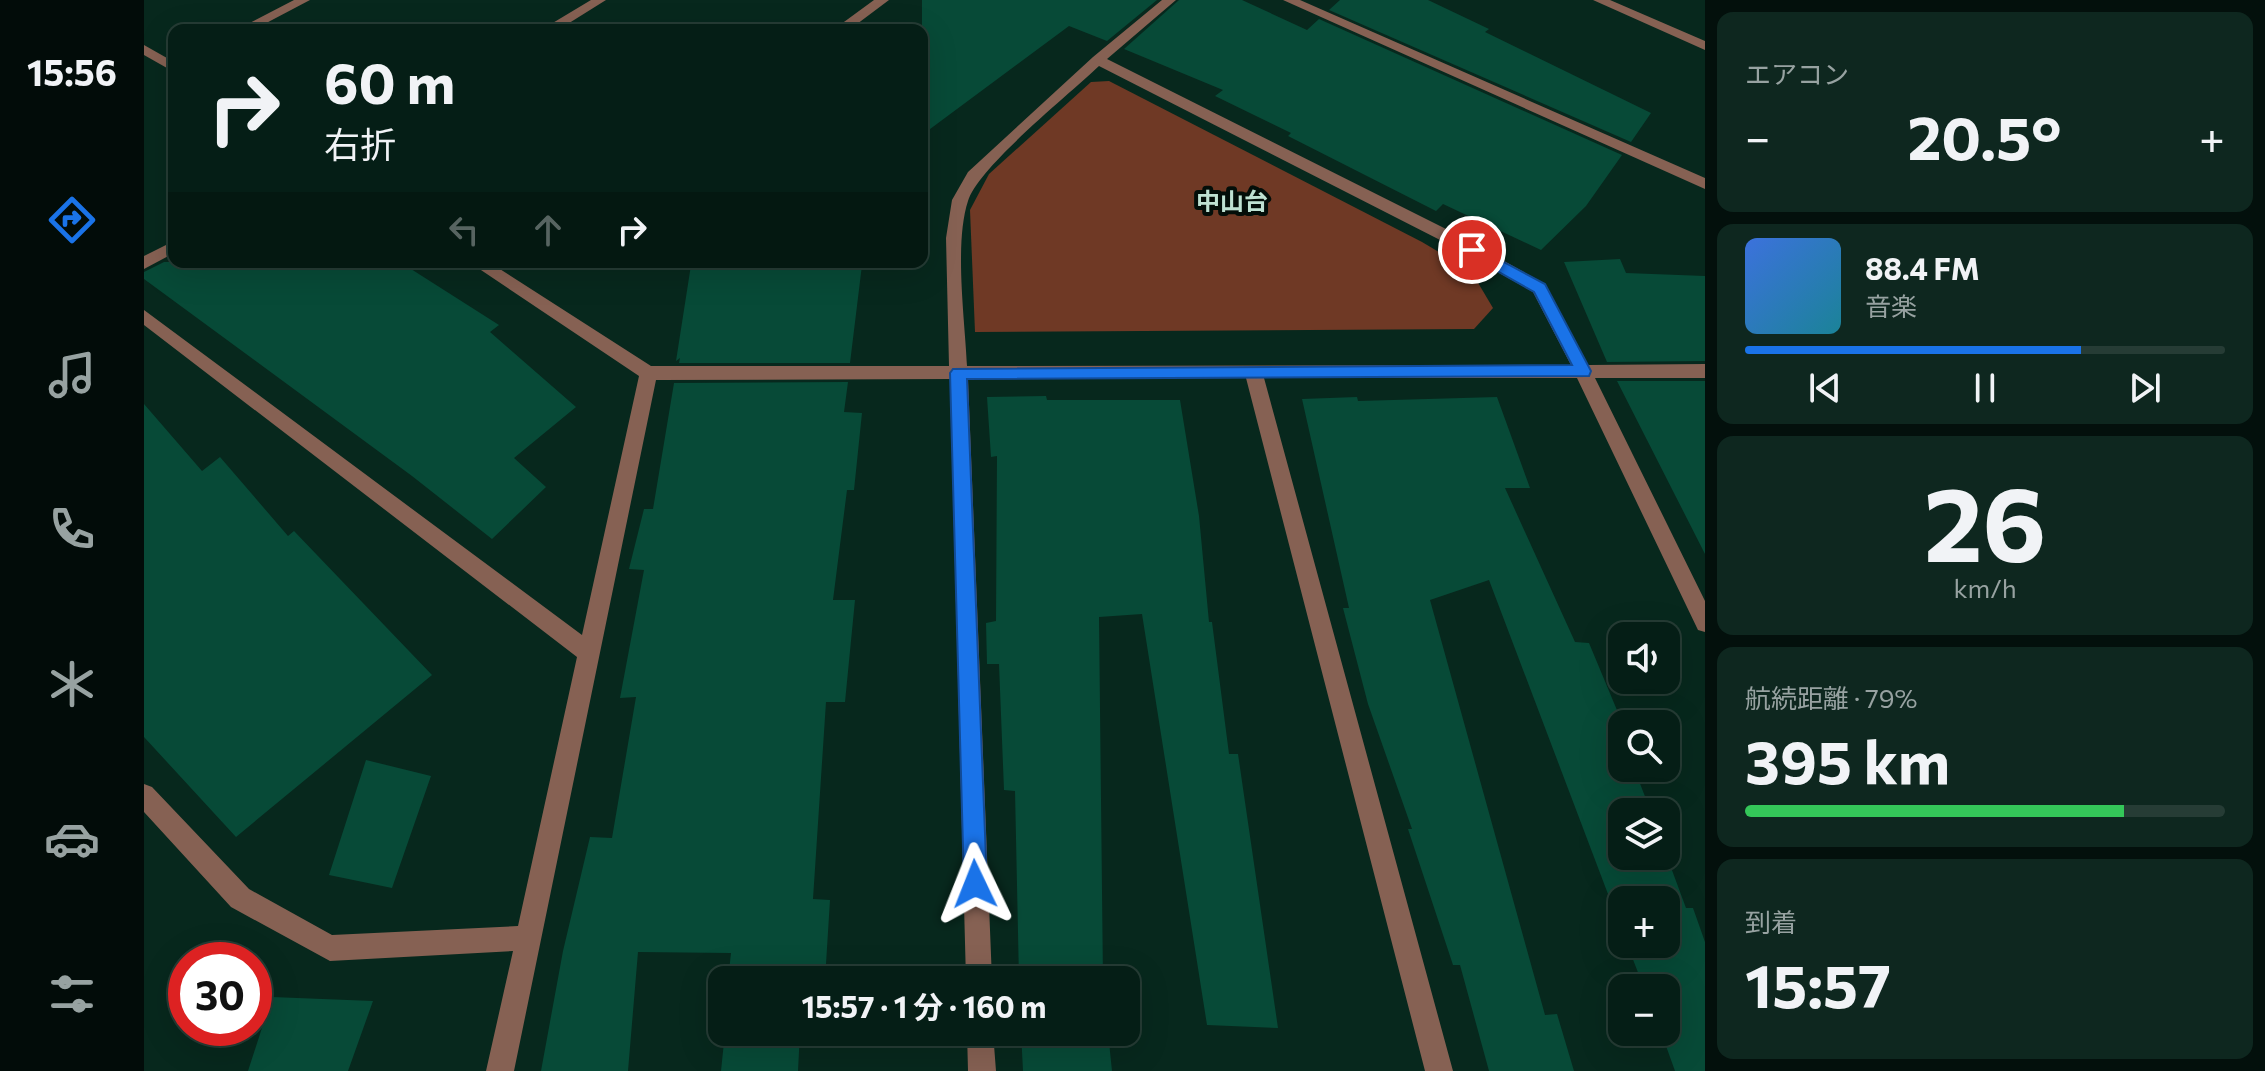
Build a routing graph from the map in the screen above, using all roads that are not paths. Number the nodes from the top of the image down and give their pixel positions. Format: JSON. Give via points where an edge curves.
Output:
{"nodes":[{"id":1,"x":304,"y":0,"type":"edge"},
{"id":2,"x":600,"y":0,"type":"edge"},
{"id":3,"x":883,"y":0,"type":"edge"},
{"id":4,"x":1170,"y":0,"type":"edge"},
{"id":5,"x":1289,"y":0,"type":"edge"},
{"id":6,"x":1599,"y":0,"type":"edge"},
{"id":7,"x":255,"y":24,"type":"edge"},
{"id":8,"x":558,"y":24,"type":"edge"},
{"id":9,"x":849,"y":24,"type":"edge"},
{"id":10,"x":1705,"y":46,"type":"edge"},
{"id":11,"x":144,"y":49,"type":"edge"},
{"id":12,"x":1098,"y":60,"type":"junction"},
{"id":13,"x":168,"y":63,"type":"edge"},
{"id":14,"x":1705,"y":184,"type":"edge"},
{"id":15,"x":168,"y":249,"type":"edge"},
{"id":16,"x":144,"y":263,"type":"edge"},
{"id":17,"x":501,"y":268,"type":"edge"},
{"id":18,"x":144,"y":316,"type":"edge"},
{"id":19,"x":1583,"y":371,"type":"junction"},
{"id":20,"x":1705,"y":371,"type":"edge"},
{"id":21,"x":1253,"y":372,"type":"junction"},
{"id":22,"x":648,"y":373,"type":"junction"},
{"id":23,"x":959,"y":373,"type":"junction"},
{"id":24,"x":1705,"y":623,"type":"edge"},
{"id":25,"x":589,"y":653,"type":"junction"},
{"id":26,"x":144,"y":795,"type":"edge"},
{"id":27,"x":528,"y":938,"type":"junction"},
{"id":28,"x":979,"y":966,"type":"edge"},
{"id":29,"x":981,"y":1046,"type":"edge"},
{"id":30,"x":500,"y":1071,"type":"edge"},
{"id":31,"x":982,"y":1071,"type":"edge"},
{"id":32,"x":1439,"y":1071,"type":"edge"}],
"edges":[{"from":1,"to":7,"type":"street"},
{"from":2,"to":8,"type":"street"},
{"from":3,"to":9,"type":"street"},
{"from":4,"to":12,"type":"street"},
{"from":5,"to":14,"type":"street"},
{"from":6,"to":10,"type":"street"},
{"from":11,"to":13,"type":"street"},
{"from":12,"to":19,"type":"street","via":[[1539,288]]},
{"from":12,"to":23,"type":"street","via":[[976,172],[960,200],[954,238]]},
{"from":15,"to":16,"type":"street"},
{"from":17,"to":22,"type":"street"},
{"from":18,"to":25,"type":"street"},
{"from":19,"to":20,"type":"street"},
{"from":19,"to":21,"type":"street"},
{"from":19,"to":24,"type":"street"},
{"from":21,"to":23,"type":"street"},
{"from":21,"to":32,"type":"street"},
{"from":22,"to":23,"type":"street"},
{"from":22,"to":25,"type":"street"},
{"from":23,"to":28,"type":"street"},
{"from":25,"to":27,"type":"street"},
{"from":26,"to":27,"type":"street","via":[[240,898],[330,948]]},
{"from":27,"to":30,"type":"street"},
{"from":29,"to":31,"type":"street"}]}
